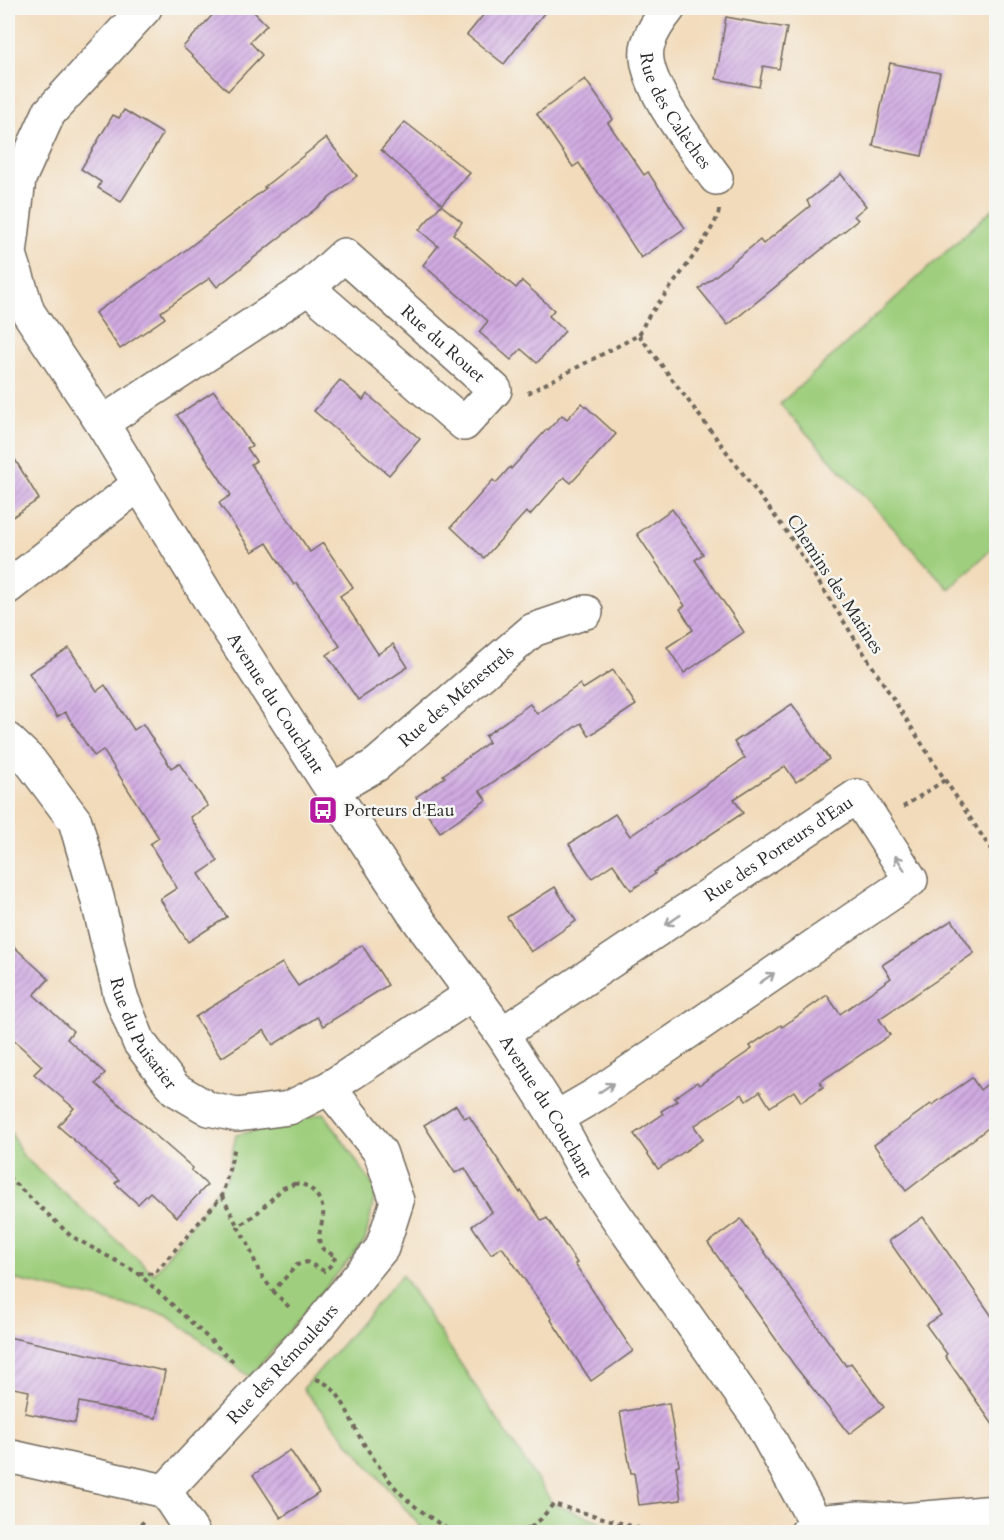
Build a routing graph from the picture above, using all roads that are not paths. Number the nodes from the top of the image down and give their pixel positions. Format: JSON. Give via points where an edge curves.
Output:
{"nodes":[{"id":1,"x":145,"y":8,"type":"edge"},
{"id":2,"x":669,"y":8,"type":"edge"},
{"id":3,"x":717,"y":178,"type":"road end"},
{"id":4,"x":308,"y":288,"type":"junction"},
{"id":5,"x":102,"y":423,"type":"junction"},
{"id":6,"x":140,"y":484,"type":"junction"},
{"id":7,"x":8,"y":587,"type":"edge"},
{"id":8,"x":586,"y":612,"type":"dead end"},
{"id":9,"x":8,"y":740,"type":"edge"},
{"id":10,"x":332,"y":790,"type":"junction"},
{"id":11,"x":472,"y":994,"type":"junction"},
{"id":12,"x":502,"y":1035,"type":"junction"},
{"id":13,"x":329,"y":1088,"type":"junction"},
{"id":14,"x":556,"y":1118,"type":"junction"},
{"id":15,"x":8,"y":1456,"type":"edge"},
{"id":16,"x":165,"y":1491,"type":"junction"},
{"id":17,"x":996,"y":1512,"type":"edge"},
{"id":18,"x":811,"y":1527,"type":"edge"},
{"id":19,"x":192,"y":1533,"type":"edge"}],
"edges":[{"from":1,"to":5,"type":"street","name":"Avenue du Couchant","via":[[49,113],[19,179],[10,254],[28,312]]},
{"from":2,"to":3,"type":"street","name":"Rue des Calèches","via":[[647,45],[649,72],[672,117]]},
{"from":4,"to":4,"type":"street","name":"Rue du Rouet","via":[[464,424],[495,390],[344,255]]},
{"from":4,"to":5,"type":"street","name":"Rue du Rouet"},
{"from":5,"to":6,"type":"street","name":"Avenue du Couchant"},
{"from":6,"to":7,"type":"street"},
{"from":6,"to":10,"type":"street","name":"Avenue du Couchant"},
{"from":8,"to":10,"type":"street","name":"Rue des Ménestrels","via":[[532,630],[376,765]]},
{"from":9,"to":13,"type":"street","name":"Rue du Puisatier","via":[[30,761],[75,821],[120,994],[139,1042],[175,1089],[209,1109],[237,1115],[289,1108]]},
{"from":10,"to":11,"type":"street","name":"Avenue du Couchant"},
{"from":11,"to":12,"type":"street","name":"Avenue du Couchant"},
{"from":11,"to":13,"type":"street","name":"Rue du Puisatier"},
{"from":12,"to":14,"type":"street","name":"Avenue du Couchant"},
{"from":14,"to":12,"type":"street","name":"Rue des Porteurs d'Eau","one_way":true,"via":[[911,880],[857,796]]},
{"from":13,"to":16,"type":"street","name":"Rue des Rémouleurs","via":[[380,1152],[397,1201],[382,1248],[314,1331]]},
{"from":14,"to":18,"type":"street","name":"Avenue du Couchant","via":[[588,1176],[758,1418]]},
{"from":15,"to":16,"type":"street"},
{"from":16,"to":19,"type":"street"},
{"from":17,"to":18,"type":"street","via":[[902,1520],[860,1518]]}]}
